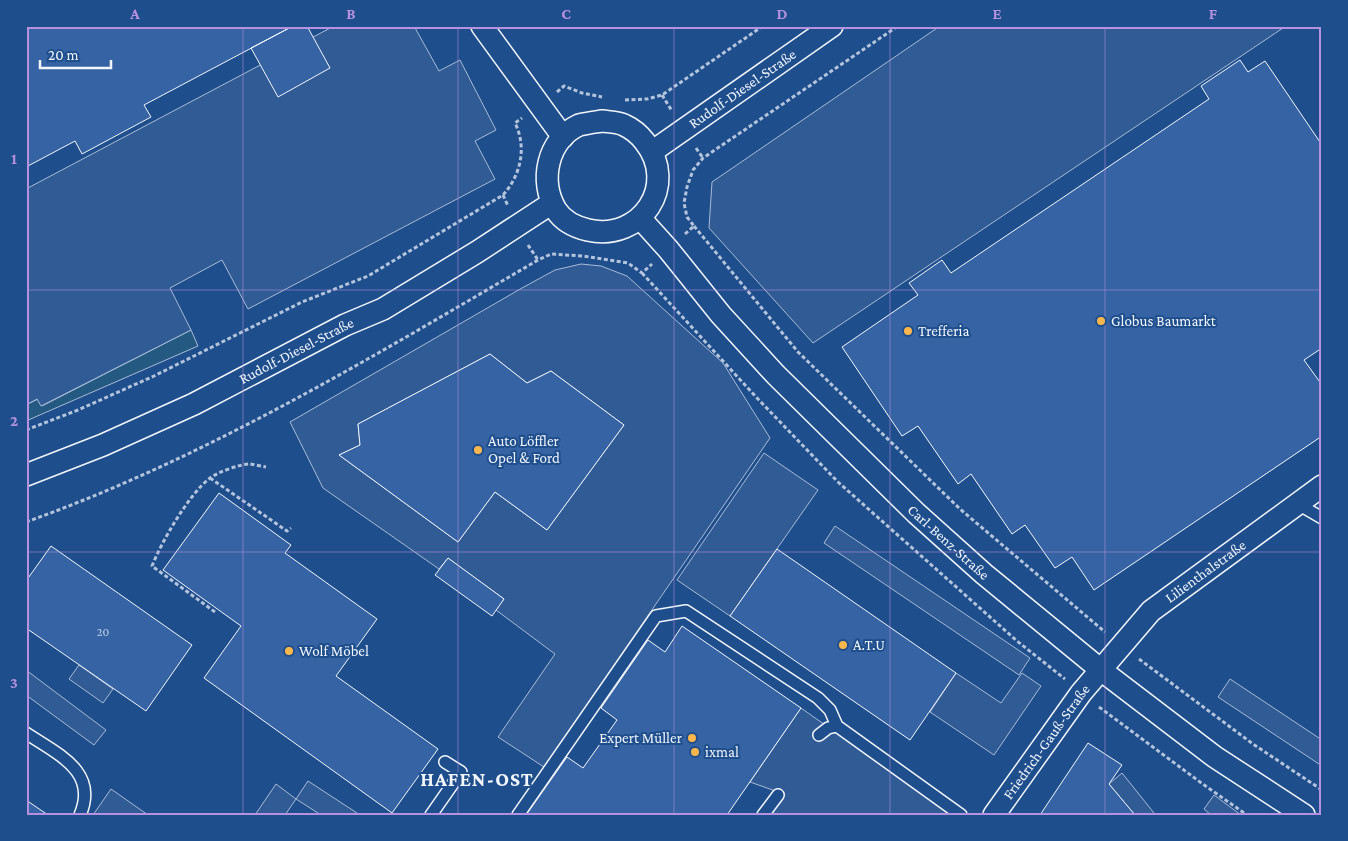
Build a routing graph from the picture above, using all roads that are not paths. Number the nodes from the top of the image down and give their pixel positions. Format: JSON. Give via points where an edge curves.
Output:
{"nodes":[{"id":1,"x":482,"y":26,"type":"edge"},
{"id":2,"x":832,"y":26,"type":"edge"},
{"id":3,"x":564,"y":137,"type":"junction"},
{"id":4,"x":653,"y":151,"type":"junction"},
{"id":5,"x":552,"y":203,"type":"junction"},
{"id":6,"x":640,"y":218,"type":"junction"},
{"id":7,"x":26,"y":475,"type":"edge"},
{"id":8,"x":1322,"y":486,"type":"edge"},
{"id":9,"x":1298,"y":504,"type":"junction"},
{"id":10,"x":1322,"y":518,"type":"edge"},
{"id":11,"x":1100,"y":670,"type":"junction"},
{"id":12,"x":837,"y":726,"type":"junction"},
{"id":13,"x":26,"y":733,"type":"edge"},
{"id":14,"x":819,"y":735,"type":"dead end"},
{"id":15,"x":445,"y":762,"type":"dead end"},
{"id":16,"x":778,"y":795,"type":"dead end"},
{"id":17,"x":80,"y":815,"type":"edge"},
{"id":18,"x":431,"y":815,"type":"edge"},
{"id":19,"x":518,"y":815,"type":"edge"},
{"id":20,"x":763,"y":815,"type":"edge"},
{"id":21,"x":961,"y":815,"type":"edge"},
{"id":22,"x":994,"y":815,"type":"edge"},
{"id":23,"x":1304,"y":815,"type":"edge"}],
"edges":[{"from":1,"to":3,"type":"street"},
{"from":2,"to":4,"type":"street","name":"Rudolf-Diesel-Straße"},
{"from":3,"to":4,"type":"street","via":[[580,125],[602,121],[623,125],[638,133]]},
{"from":3,"to":5,"type":"street","via":[[553,150],[548,163],[546,180]]},
{"from":4,"to":6,"type":"street","via":[[658,187],[652,204]]},
{"from":5,"to":6,"type":"street","via":[[561,218],[580,228],[601,233],[626,228]]},
{"from":5,"to":7,"type":"street","name":"Rudolf-Diesel-Straße","via":[[383,309],[345,325],[194,404]]},
{"from":6,"to":11,"type":"street","name":"Carl-Benz-Straße","via":[[720,315],[814,414],[963,556]]},
{"from":8,"to":9,"type":"street","name":"Lilienthalstraße"},
{"from":9,"to":10,"type":"lane"},
{"from":9,"to":11,"type":"street","name":"Lilienthalstraße","via":[[1151,611]]},
{"from":11,"to":22,"type":"street","name":"Friedrich-Gauß-Straße"},
{"from":11,"to":23,"type":"street","name":"Carl-Benz-Straße","via":[[1215,756]]},
{"from":12,"to":14,"type":"lane"},
{"from":12,"to":19,"type":"lane","via":[[830,710],[818,698],[686,611],[656,616]]},
{"from":12,"to":21,"type":"lane"},
{"from":13,"to":17,"type":"lane","via":[[79,773],[86,795]]},
{"from":15,"to":18,"type":"lane","via":[[461,772]]},
{"from":16,"to":20,"type":"lane"}]}
